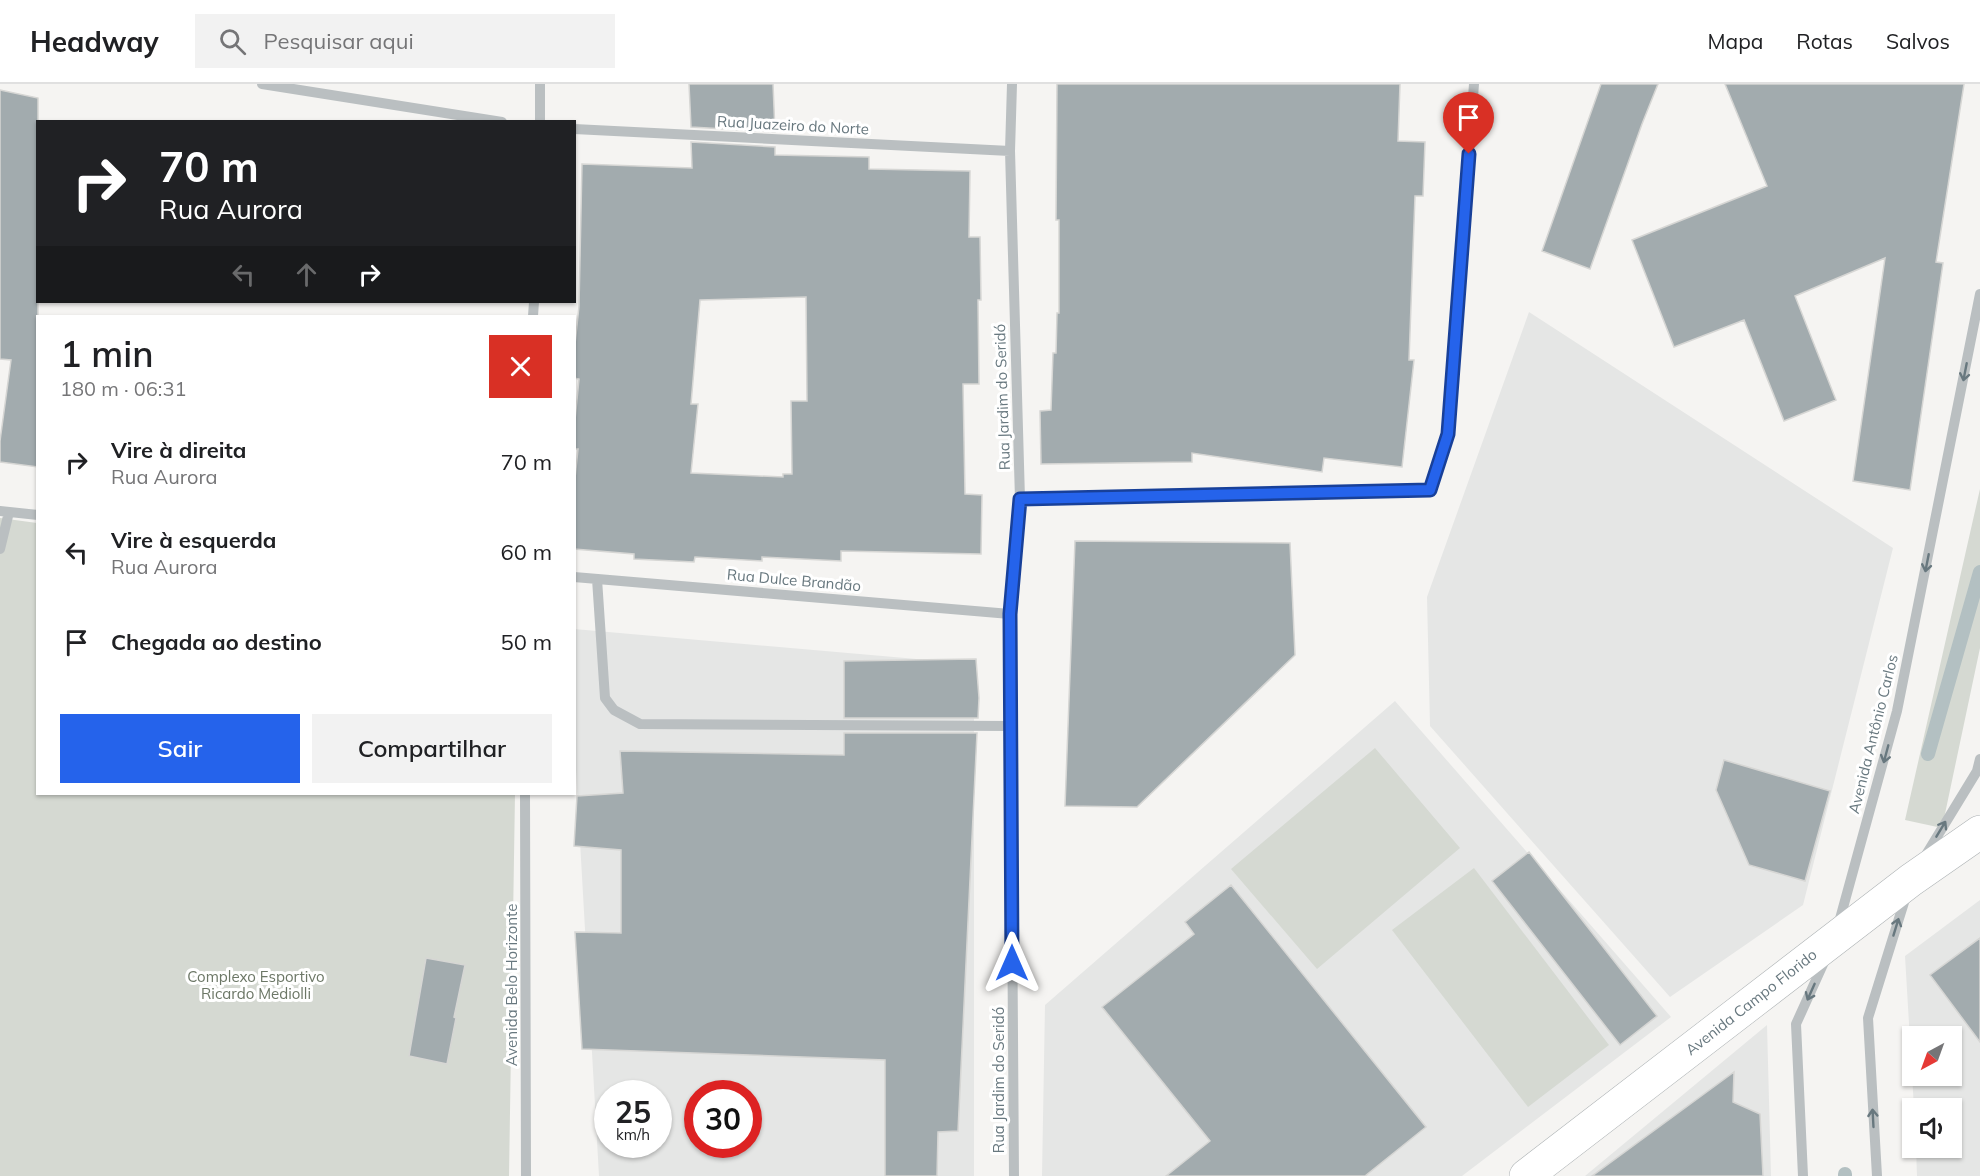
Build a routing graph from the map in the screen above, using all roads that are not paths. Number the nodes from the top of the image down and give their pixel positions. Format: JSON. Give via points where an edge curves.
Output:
{"nodes":[{"id":1,"x":262,"y":84,"type":"edge"},
{"id":2,"x":540,"y":84,"type":"edge"},
{"id":3,"x":1012,"y":84,"type":"edge"},
{"id":4,"x":1474,"y":84,"type":"edge"},
{"id":5,"x":489,"y":120,"type":"edge"},
{"id":6,"x":540,"y":120,"type":"edge"},
{"id":7,"x":576,"y":129,"type":"edge"},
{"id":8,"x":1010,"y":151,"type":"junction"},
{"id":9,"x":1980,"y":294,"type":"edge"},
{"id":10,"x":1020,"y":499,"type":"junction"},
{"id":11,"x":5,"y":512,"type":"edge"},
{"id":12,"x":36,"y":515,"type":"edge"},
{"id":13,"x":0,"y":549,"type":"edge"},
{"id":14,"x":576,"y":577,"type":"edge"},
{"id":15,"x":597,"y":579,"type":"junction"},
{"id":16,"x":1010,"y":614,"type":"junction"},
{"id":17,"x":1010,"y":726,"type":"junction"},
{"id":18,"x":1980,"y":759,"type":"edge"},
{"id":19,"x":525,"y":795,"type":"edge"},
{"id":20,"x":1980,"y":832,"type":"edge"},
{"id":21,"x":1911,"y":879,"type":"junction"},
{"id":22,"x":1835,"y":938,"type":"junction"},
{"id":23,"x":526,"y":1176,"type":"edge"},
{"id":24,"x":1014,"y":1176,"type":"edge"},
{"id":25,"x":1526,"y":1176,"type":"edge"},
{"id":26,"x":1803,"y":1176,"type":"edge"},
{"id":27,"x":1876,"y":1176,"type":"edge"}],
"edges":[{"from":1,"to":5,"type":"street"},
{"from":2,"to":6,"type":"street"},
{"from":3,"to":8,"type":"street","name":"Rua Jardim do Seridó"},
{"from":4,"to":10,"type":"street","via":[[1448,434],[1430,490]]},
{"from":7,"to":8,"type":"street","name":"Rua Juazeiro do Norte"},
{"from":8,"to":10,"type":"street","name":"Rua Jardim do Seridó"},
{"from":9,"to":22,"type":"street","name":"Avenida Antônio Carlos","one_way":true,"via":[[1897,711]]},
{"from":10,"to":16,"type":"street","name":"Rua Jardim do Seridó"},
{"from":11,"to":12,"type":"street"},
{"from":11,"to":13,"type":"street"},
{"from":14,"to":15,"type":"street","name":"Rua Dulce Brandão"},
{"from":15,"to":16,"type":"street","name":"Rua Dulce Brandão"},
{"from":15,"to":17,"type":"street","via":[[604,698],[614,710],[640,724]]},
{"from":16,"to":17,"type":"street","name":"Rua Jardim do Seridó"},
{"from":17,"to":24,"type":"street","name":"Rua Jardim do Seridó"},
{"from":21,"to":18,"type":"street","one_way":true,"via":[[1977,771]]},
{"from":19,"to":23,"type":"street","name":"Avenida Belo Horizonte"},
{"from":20,"to":21,"type":"main road","name":"Avenida Campo Florido"},
{"from":21,"to":22,"type":"main road","name":"Avenida Campo Florido"},
{"from":27,"to":21,"type":"street","one_way":true,"via":[[1868,1018]]},
{"from":22,"to":25,"type":"main road","name":"Avenida Campo Florido"},
{"from":22,"to":26,"type":"street","name":"Avenida Antônio Carlos","one_way":true,"via":[[1796,1024]]}]}
